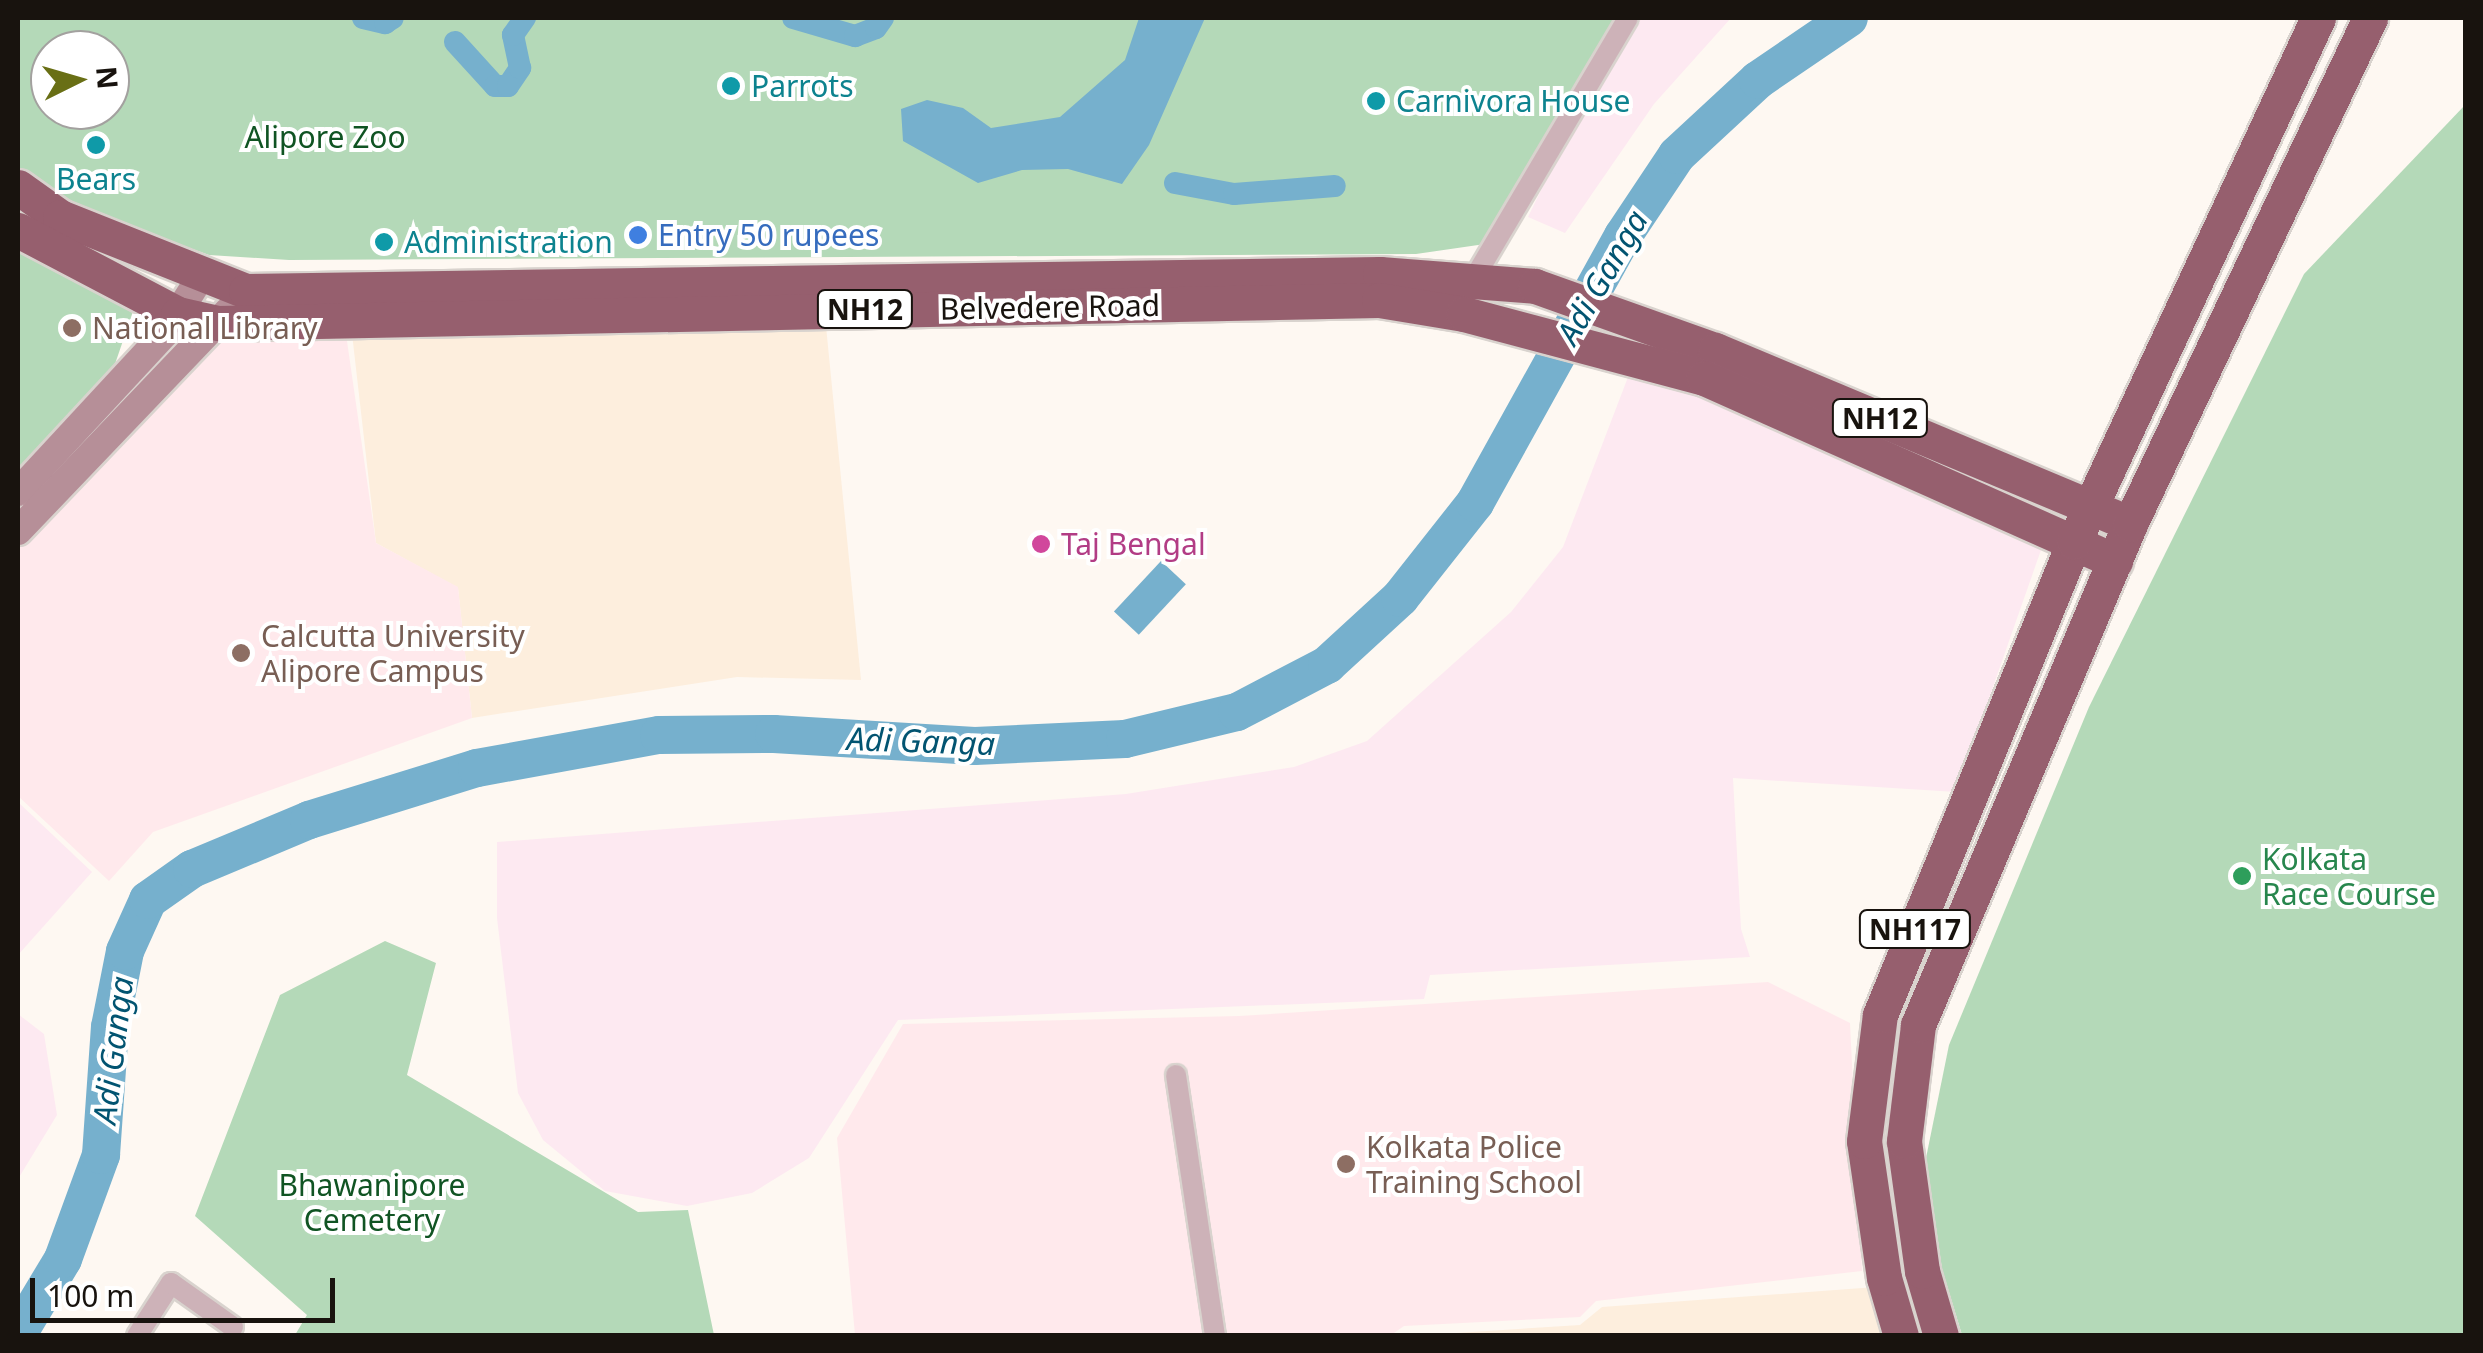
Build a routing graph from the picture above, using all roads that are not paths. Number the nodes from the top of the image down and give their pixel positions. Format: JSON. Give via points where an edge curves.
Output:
{"nodes":[{"id":1,"x":1628,"y":18,"type":"edge"},
{"id":2,"x":2318,"y":18,"type":"edge"},
{"id":3,"x":2370,"y":18,"type":"edge"},
{"id":4,"x":18,"y":187,"type":"edge"},
{"id":5,"x":18,"y":230,"type":"edge"},
{"id":6,"x":200,"y":278,"type":"junction"},
{"id":7,"x":1473,"y":280,"type":"junction"},
{"id":8,"x":246,"y":291,"type":"junction"},
{"id":9,"x":178,"y":314,"type":"junction"},
{"id":10,"x":218,"y":322,"type":"junction"},
{"id":11,"x":1664,"y":350,"type":"junction"},
{"id":12,"x":18,"y":492,"type":"edge"},
{"id":13,"x":2091,"y":506,"type":"junction"},
{"id":14,"x":2130,"y":524,"type":"junction"},
{"id":15,"x":18,"y":530,"type":"edge"},
{"id":16,"x":2074,"y":542,"type":"junction"},
{"id":17,"x":2115,"y":561,"type":"junction"},
{"id":18,"x":1176,"y":1075,"type":"dead end"},
{"id":19,"x":233,"y":1326,"type":"dead end"},
{"id":20,"x":137,"y":1336,"type":"edge"},
{"id":21,"x":1215,"y":1336,"type":"edge"},
{"id":22,"x":1901,"y":1336,"type":"edge"},
{"id":23,"x":1941,"y":1336,"type":"edge"}],
"edges":[{"from":1,"to":7,"type":"street"},
{"from":2,"to":13,"type":"highway"},
{"from":3,"to":14,"type":"highway"},
{"from":4,"to":6,"type":"highway","name":"Belvedere Road","number":"NH12","via":[[60,217]]},
{"from":5,"to":9,"type":"highway","number":"NH12"},
{"from":6,"to":8,"type":"highway","name":"Belvedere Road","number":"NH12"},
{"from":6,"to":9,"type":"main road"},
{"from":7,"to":8,"type":"highway","name":"Belvedere Road","number":"NH12","via":[[1380,274]]},
{"from":7,"to":11,"type":"highway","name":"Belvedere Road","number":"NH12","via":[[1535,286]]},
{"from":8,"to":10,"type":"main road"},
{"from":9,"to":10,"type":"highway","name":"Belvedere Road","number":"NH12"},
{"from":9,"to":12,"type":"main road"},
{"from":10,"to":11,"type":"highway","name":"Belvedere Road","number":"NH12","via":[[1380,300],[1464,314],[1507,330]]},
{"from":10,"to":15,"type":"main road"},
{"from":11,"to":13,"type":"highway","name":"Belvedere Road","number":"NH12"},
{"from":11,"to":16,"type":"highway","name":"Belvedere Road","number":"NH12","via":[[1704,378]]},
{"from":13,"to":14,"type":"highway","name":"Belvedere Road","number":"NH12"},
{"from":13,"to":16,"type":"highway"},
{"from":14,"to":17,"type":"highway"},
{"from":16,"to":17,"type":"highway","name":"Belvedere Road","number":"NH12"},
{"from":16,"to":22,"type":"highway","number":"NH117","via":[[1880,1015],[1864,1141],[1884,1278]]},
{"from":17,"to":23,"type":"highway","via":[[1918,1024],[1904,1141],[1922,1271]]},
{"from":18,"to":21,"type":"street"},
{"from":19,"to":20,"type":"street","via":[[171,1283]]}]}
